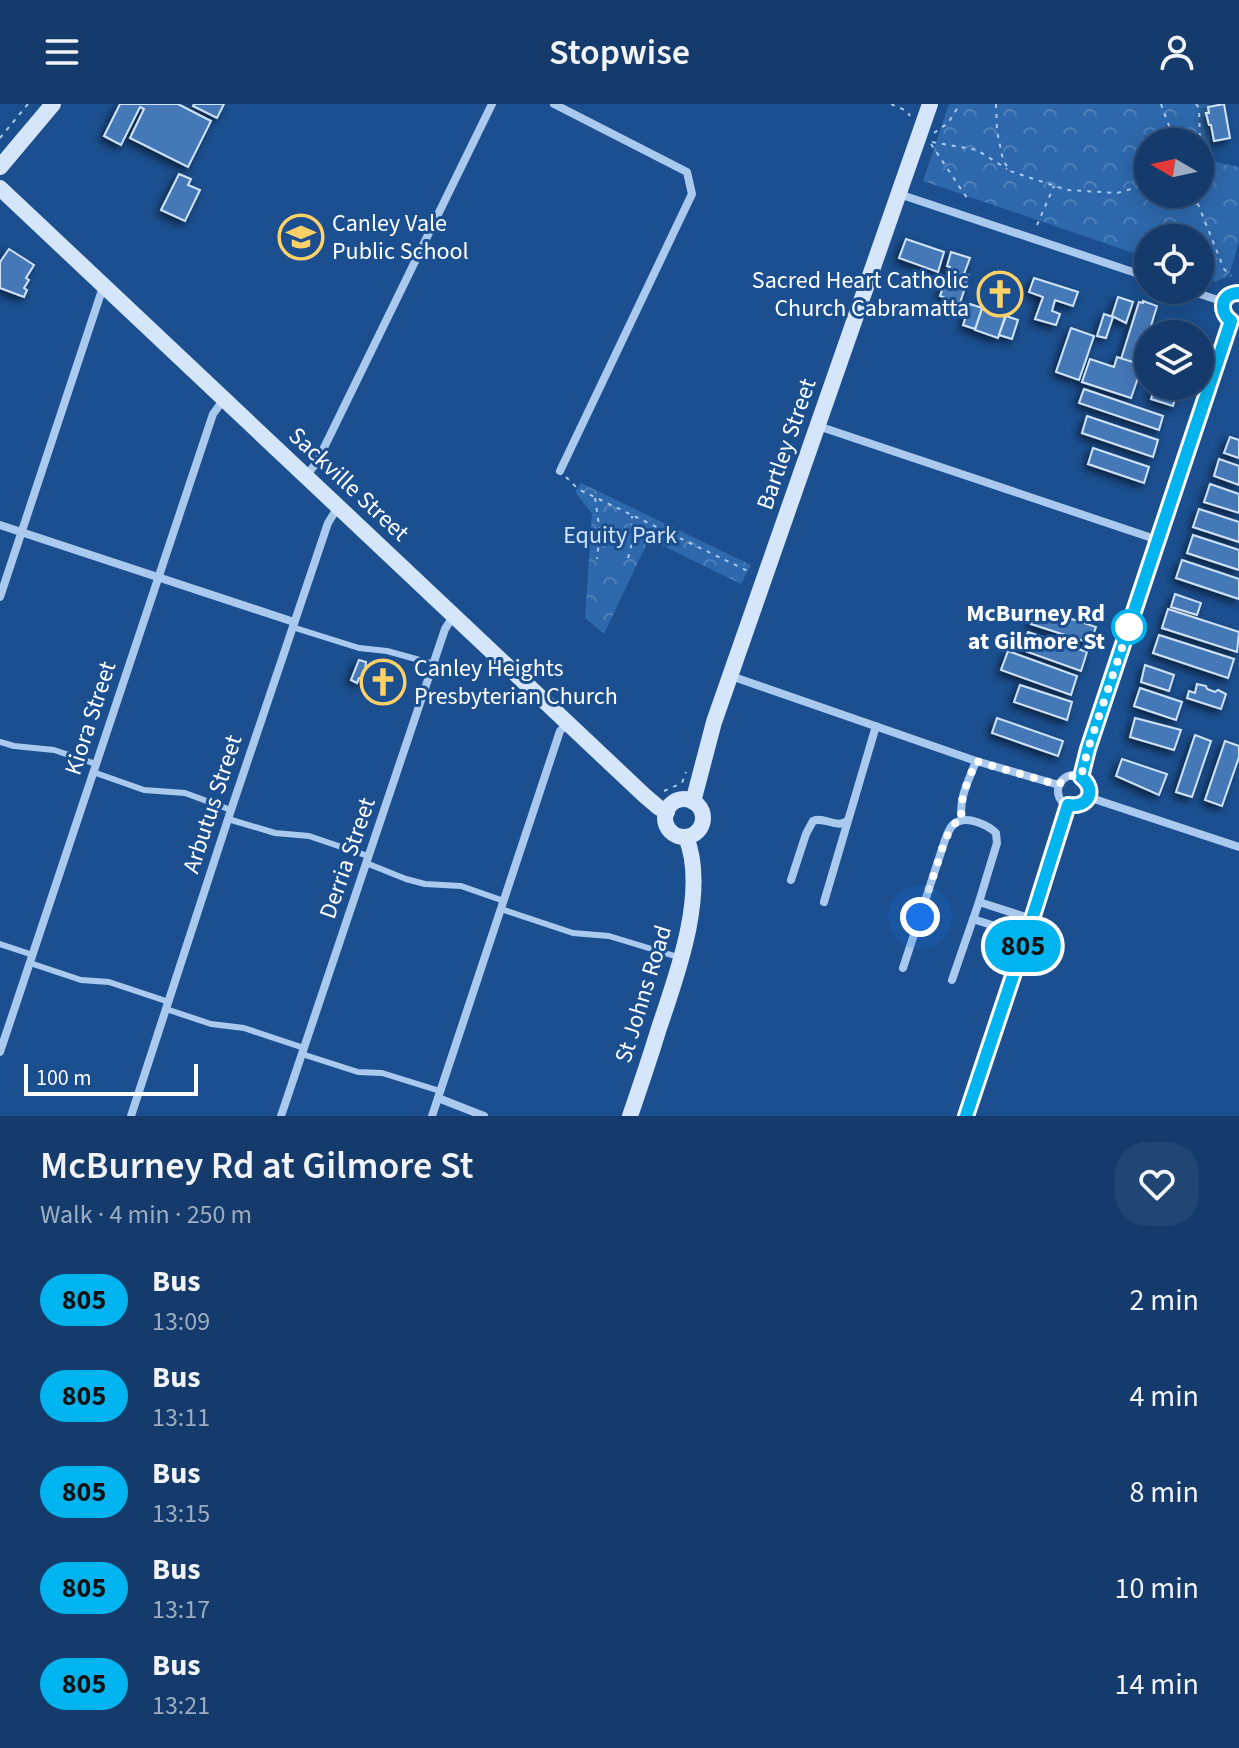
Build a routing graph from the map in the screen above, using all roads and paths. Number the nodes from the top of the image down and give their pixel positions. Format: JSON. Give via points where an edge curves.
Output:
{"nodes":[{"id":1,"x":28,"y":104,"type":"edge"},
{"id":2,"x":53,"y":104,"type":"edge"},
{"id":3,"x":492,"y":104,"type":"edge"},
{"id":4,"x":554,"y":104,"type":"edge"},
{"id":5,"x":891,"y":104,"type":"edge"},
{"id":6,"x":930,"y":104,"type":"edge"},
{"id":7,"x":960,"y":104,"type":"edge"},
{"id":8,"x":996,"y":104,"type":"edge"},
{"id":9,"x":1161,"y":104,"type":"edge"},
{"id":10,"x":1196,"y":104,"type":"edge"},
{"id":11,"x":912,"y":121,"type":"dead end"},
{"id":12,"x":1170,"y":128,"type":"edge"},
{"id":13,"x":1200,"y":128,"type":"edge"},
{"id":14,"x":933,"y":134,"type":"dead end"},
{"id":15,"x":0,"y":138,"type":"edge"},
{"id":16,"x":0,"y":167,"type":"edge"},
{"id":17,"x":1010,"y":171,"type":"junction"},
{"id":18,"x":1054,"y":186,"type":"junction"},
{"id":19,"x":0,"y":188,"type":"edge"},
{"id":20,"x":1134,"y":188,"type":"edge"},
{"id":21,"x":899,"y":193,"type":"junction"},
{"id":22,"x":969,"y":201,"type":"dead end"},
{"id":23,"x":1200,"y":208,"type":"edge"},
{"id":24,"x":1037,"y":225,"type":"dead end"},
{"id":25,"x":1134,"y":272,"type":"edge"},
{"id":26,"x":1231,"y":276,"type":"dead end"},
{"id":27,"x":103,"y":287,"type":"junction"},
{"id":28,"x":1239,"y":293,"type":"edge"},
{"id":29,"x":1214,"y":299,"type":"edge"},
{"id":30,"x":1224,"y":302,"type":"junction"},
{"id":31,"x":1235,"y":321,"type":"edge"},
{"id":32,"x":224,"y":399,"type":"junction"},
{"id":33,"x":817,"y":426,"type":"junction"},
{"id":34,"x":560,"y":471,"type":"joint"},
{"id":35,"x":306,"y":476,"type":"junction"},
{"id":36,"x":595,"y":497,"type":"junction"},
{"id":37,"x":338,"y":507,"type":"junction"},
{"id":38,"x":633,"y":515,"type":"junction"},
{"id":39,"x":0,"y":525,"type":"edge"},
{"id":40,"x":22,"y":532,"type":"junction"},
{"id":41,"x":1158,"y":540,"type":"junction"},
{"id":42,"x":628,"y":558,"type":"dead end"},
{"id":43,"x":597,"y":559,"type":"dead end"},
{"id":44,"x":755,"y":574,"type":"dead end"},
{"id":45,"x":158,"y":578,"type":"junction"},
{"id":46,"x":0,"y":597,"type":"edge"},
{"id":47,"x":454,"y":615,"type":"junction"},
{"id":48,"x":293,"y":625,"type":"junction"},
{"id":49,"x":434,"y":664,"type":"junction"},
{"id":50,"x":731,"y":676,"type":"junction"},
{"id":51,"x":568,"y":723,"type":"junction"},
{"id":52,"x":876,"y":726,"type":"junction"},
{"id":53,"x":0,"y":742,"type":"edge"},
{"id":54,"x":976,"y":761,"type":"junction"},
{"id":55,"x":95,"y":768,"type":"junction"},
{"id":56,"x":1081,"y":777,"type":"junction"},
{"id":57,"x":1059,"y":785,"type":"junction"},
{"id":58,"x":1088,"y":797,"type":"junction"},
{"id":59,"x":693,"y":802,"type":"junction"},
{"id":60,"x":1068,"y":805,"type":"junction"},
{"id":61,"x":667,"y":812,"type":"junction"},
{"id":62,"x":230,"y":814,"type":"junction"},
{"id":63,"x":962,"y":820,"type":"junction"},
{"id":64,"x":847,"y":821,"type":"junction"},
{"id":65,"x":686,"y":837,"type":"junction"},
{"id":66,"x":1239,"y":847,"type":"edge"},
{"id":67,"x":367,"y":859,"type":"junction"},
{"id":68,"x":791,"y":880,"type":"dead end"},
{"id":69,"x":824,"y":902,"type":"dead end"},
{"id":70,"x":979,"y":902,"type":"junction"},
{"id":71,"x":502,"y":905,"type":"junction"},
{"id":72,"x":973,"y":919,"type":"junction"},
{"id":73,"x":1032,"y":919,"type":"junction"},
{"id":74,"x":1026,"y":936,"type":"junction"},
{"id":75,"x":0,"y":944,"type":"edge"},
{"id":76,"x":682,"y":958,"type":"junction"},
{"id":77,"x":31,"y":959,"type":"junction"},
{"id":78,"x":903,"y":968,"type":"dead end"},
{"id":79,"x":952,"y":980,"type":"dead end"},
{"id":80,"x":167,"y":1005,"type":"junction"},
{"id":81,"x":303,"y":1051,"type":"junction"},
{"id":82,"x":0,"y":1052,"type":"edge"},
{"id":83,"x":439,"y":1095,"type":"junction"},
{"id":84,"x":131,"y":1116,"type":"edge"},
{"id":85,"x":281,"y":1116,"type":"edge"},
{"id":86,"x":432,"y":1116,"type":"edge"},
{"id":87,"x":484,"y":1116,"type":"edge"},
{"id":88,"x":630,"y":1116,"type":"edge"},
{"id":89,"x":966,"y":1116,"type":"edge"}],
"edges":[{"from":1,"to":15,"type":"path"},
{"from":2,"to":16,"type":"main road"},
{"from":3,"to":35,"type":"street"},
{"from":4,"to":34,"type":"street","via":[[687,172],[692,194]]},
{"from":5,"to":11,"type":"path","via":[[907,111]]},
{"from":6,"to":21,"type":"main road","name":"Bartley Street"},
{"from":7,"to":14,"type":"path"},
{"from":8,"to":17,"type":"path","via":[[1003,160]]},
{"from":9,"to":12,"type":"path"},
{"from":10,"to":13,"type":"path"},
{"from":17,"to":18,"type":"path"},
{"from":17,"to":22,"type":"path","via":[[977,150],[931,142]]},
{"from":18,"to":20,"type":"path","via":[[1117,193]]},
{"from":18,"to":24,"type":"path"},
{"from":19,"to":27,"type":"main road","name":"Sackville Street"},
{"from":21,"to":25,"type":"street"},
{"from":21,"to":33,"type":"main road","name":"Bartley Street"},
{"from":23,"to":26,"type":"path"},
{"from":27,"to":32,"type":"main road","name":"Sackville Street"},
{"from":27,"to":40,"type":"street"},
{"from":28,"to":30,"type":"street"},
{"from":29,"to":30,"type":"street"},
{"from":30,"to":31,"type":"street","via":[[1225,315]]},
{"from":31,"to":41,"type":"street"},
{"from":32,"to":35,"type":"main road","name":"Sackville Street"},
{"from":32,"to":45,"type":"street","name":"Kiora Street","via":[[213,414]]},
{"from":33,"to":41,"type":"street"},
{"from":33,"to":50,"type":"main road","name":"Bartley Street"},
{"from":34,"to":36,"type":"path"},
{"from":35,"to":37,"type":"main road","name":"Sackville Street"},
{"from":36,"to":38,"type":"path"},
{"from":36,"to":43,"type":"path"},
{"from":37,"to":47,"type":"main road","name":"Sackville Street"},
{"from":37,"to":48,"type":"street","name":"Arbutus Street"},
{"from":38,"to":42,"type":"path"},
{"from":38,"to":44,"type":"path"},
{"from":39,"to":40,"type":"street"},
{"from":40,"to":45,"type":"street"},
{"from":40,"to":46,"type":"street"},
{"from":41,"to":56,"type":"street"},
{"from":45,"to":48,"type":"street"},
{"from":45,"to":55,"type":"street","name":"Kiora Street"},
{"from":47,"to":49,"type":"street","name":"Derria Street"},
{"from":47,"to":51,"type":"main road","name":"Sackville Street"},
{"from":48,"to":49,"type":"lane","via":[[359,648]]},
{"from":48,"to":62,"type":"street","name":"Arbutus Street"},
{"from":49,"to":67,"type":"street","name":"Derria Street"},
{"from":50,"to":52,"type":"street"},
{"from":50,"to":59,"type":"main road","name":"Bartley Street"},
{"from":51,"to":61,"type":"main road","name":"Sackville Street"},
{"from":51,"to":71,"type":"street","via":[[560,731]]},
{"from":52,"to":54,"type":"street"},
{"from":52,"to":64,"type":"street"},
{"from":53,"to":55,"type":"lane","via":[[54,750]]},
{"from":54,"to":57,"type":"street"},
{"from":54,"to":63,"type":"street","via":[[962,800]]},
{"from":55,"to":62,"type":"lane","via":[[144,790],[185,793]]},
{"from":55,"to":77,"type":"street","name":"Kiora Street"},
{"from":56,"to":57,"type":"street","via":[[1071,775]]},
{"from":56,"to":58,"type":"street"},
{"from":57,"to":60,"type":"street","via":[[1059,795]]},
{"from":58,"to":60,"type":"street","via":[[1082,804]]},
{"from":58,"to":66,"type":"street"},
{"from":59,"to":61,"type":"main road","via":[[675,802]]},
{"from":59,"to":65,"type":"main road","via":[[703,822]]},
{"from":60,"to":73,"type":"street"},
{"from":61,"to":65,"type":"main road","via":[[669,830]]},
{"from":62,"to":67,"type":"lane","via":[[275,833],[309,836]]},
{"from":62,"to":80,"type":"street","name":"Arbutus Street"},
{"from":63,"to":70,"type":"street","via":[[996,833]]},
{"from":63,"to":78,"type":"street","via":[[945,840]]},
{"from":64,"to":68,"type":"street","via":[[813,821]]},
{"from":64,"to":69,"type":"street"},
{"from":65,"to":76,"type":"main road","name":"St Johns Road","via":[[694,872]]},
{"from":67,"to":71,"type":"lane","via":[[406,879],[461,886]]},
{"from":67,"to":81,"type":"street","name":"Derria Street"},
{"from":70,"to":72,"type":"street"},
{"from":70,"to":73,"type":"street"},
{"from":71,"to":76,"type":"lane","via":[[573,933],[609,936]]},
{"from":71,"to":83,"type":"street"},
{"from":72,"to":74,"type":"street"},
{"from":72,"to":79,"type":"street"},
{"from":73,"to":74,"type":"street"},
{"from":74,"to":89,"type":"street"},
{"from":75,"to":77,"type":"lane"},
{"from":76,"to":88,"type":"main road","name":"St Johns Road"},
{"from":77,"to":80,"type":"lane"},
{"from":77,"to":82,"type":"street","name":"Kiora Street"},
{"from":80,"to":81,"type":"lane"},
{"from":80,"to":84,"type":"street","name":"Arbutus Street"},
{"from":81,"to":83,"type":"lane"},
{"from":81,"to":85,"type":"street","name":"Derria Street"},
{"from":83,"to":86,"type":"street"},
{"from":83,"to":87,"type":"street"}]}
